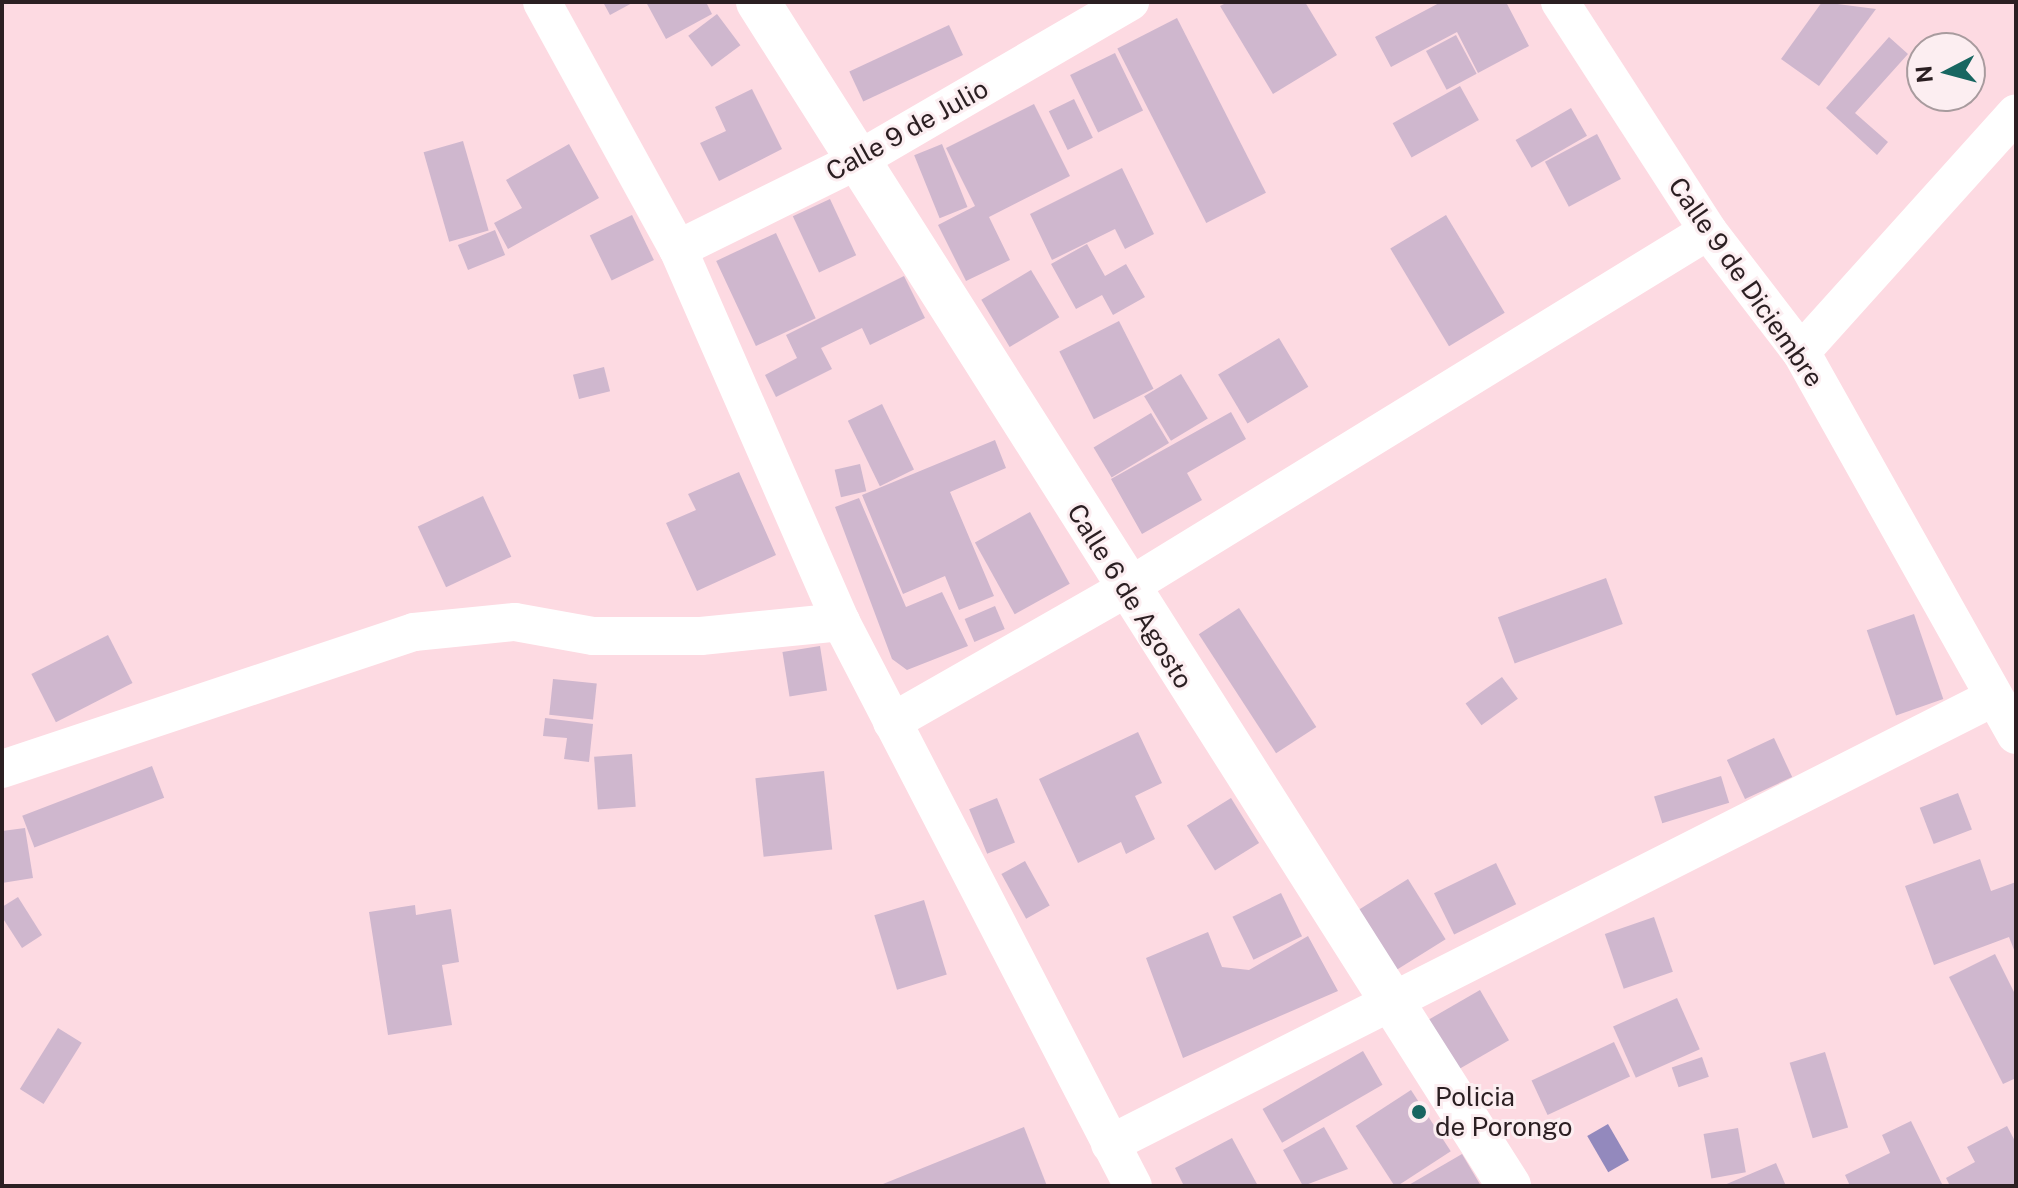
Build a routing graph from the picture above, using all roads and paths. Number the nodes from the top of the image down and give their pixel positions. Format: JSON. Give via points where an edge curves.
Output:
{"nodes":[{"id":1,"x":542,"y":2,"type":"edge"},
{"id":2,"x":758,"y":2,"type":"edge"},
{"id":3,"x":1130,"y":2,"type":"edge"},
{"id":4,"x":1560,"y":2,"type":"edge"},
{"id":5,"x":2016,"y":113,"type":"edge"},
{"id":6,"x":858,"y":160,"type":"junction"},
{"id":7,"x":1708,"y":231,"type":"junction"},
{"id":8,"x":678,"y":249,"type":"junction"},
{"id":9,"x":1801,"y":352,"type":"junction"},
{"id":10,"x":1125,"y":589,"type":"junction"},
{"id":11,"x":841,"y":622,"type":"junction"},
{"id":12,"x":1992,"y":698,"type":"junction"},
{"id":13,"x":892,"y":722,"type":"junction"},
{"id":14,"x":2016,"y":735,"type":"edge"},
{"id":15,"x":2,"y":769,"type":"edge"},
{"id":16,"x":1390,"y":998,"type":"junction"},
{"id":17,"x":1110,"y":1144,"type":"junction"},
{"id":18,"x":1133,"y":1186,"type":"edge"},
{"id":19,"x":1509,"y":1186,"type":"edge"}],
"edges":[{"from":1,"to":8,"type":"street"},
{"from":2,"to":6,"type":"main road","name":"Calle 6 de Agosto"},
{"from":3,"to":6,"type":"street","name":"Calle 9 de Julio"},
{"from":4,"to":7,"type":"street","name":"Calle 9 de Diciembre"},
{"from":5,"to":9,"type":"street"},
{"from":6,"to":8,"type":"street","name":"Calle 9 de Julio"},
{"from":6,"to":10,"type":"main road","name":"Calle 6 de Agosto"},
{"from":7,"to":9,"type":"street","name":"Calle 9 de Diciembre"},
{"from":7,"to":10,"type":"street"},
{"from":8,"to":11,"type":"street"},
{"from":9,"to":12,"type":"street","name":"Calle 9 de Diciembre"},
{"from":10,"to":13,"type":"street"},
{"from":10,"to":16,"type":"main road","name":"Calle 6 de Agosto"},
{"from":11,"to":13,"type":"street"},
{"from":11,"to":15,"type":"street","via":[[701,636],[593,636],[515,622],[414,632]]},
{"from":12,"to":14,"type":"street","name":"Calle 9 de Diciembre"},
{"from":12,"to":16,"type":"street"},
{"from":13,"to":17,"type":"street"},
{"from":16,"to":17,"type":"street"},
{"from":16,"to":19,"type":"main road","name":"Calle 6 de Agosto"},
{"from":17,"to":18,"type":"street"}]}
